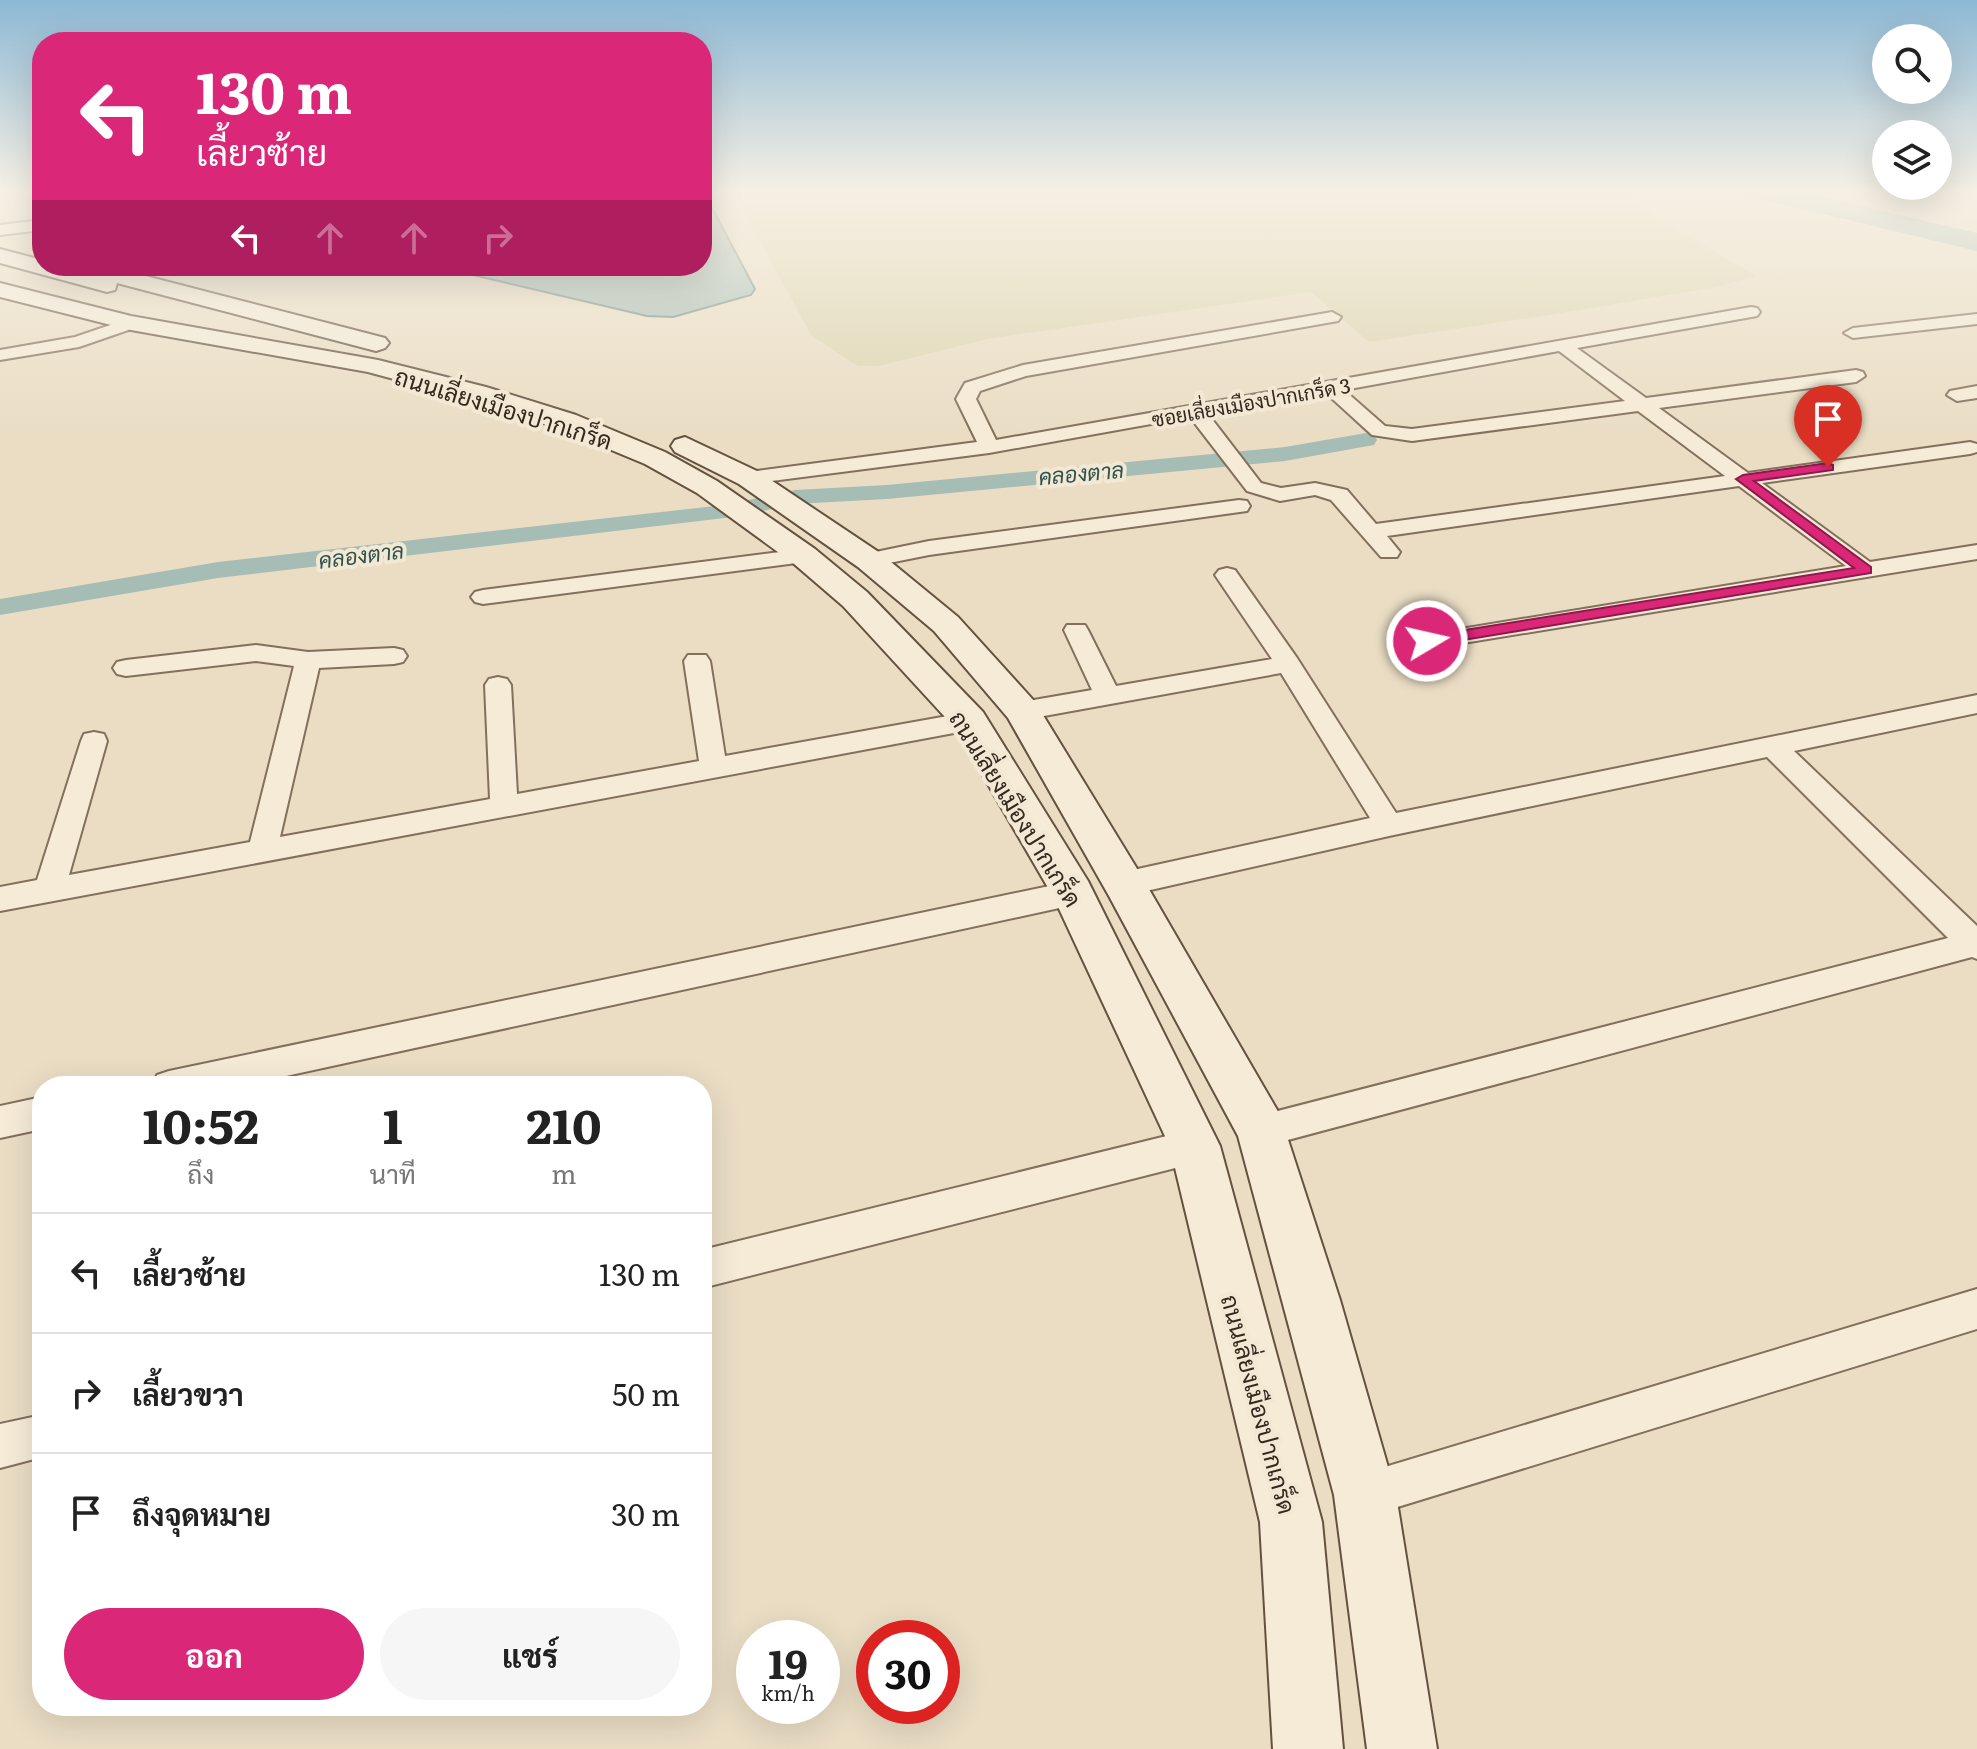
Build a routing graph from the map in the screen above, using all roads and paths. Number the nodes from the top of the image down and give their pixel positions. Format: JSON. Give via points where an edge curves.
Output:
{"nodes":[{"id":1,"x":0,"y":271,"type":"edge"},
{"id":2,"x":32,"y":273,"type":"edge"},
{"id":3,"x":78,"y":277,"type":"edge"},
{"id":4,"x":0,"y":290,"type":"edge"},
{"id":5,"x":1751,"y":312,"type":"dead end"},
{"id":6,"x":1332,"y":317,"type":"dead end"},
{"id":7,"x":1977,"y":319,"type":"edge"},
{"id":8,"x":131,"y":323,"type":"junction"},
{"id":9,"x":1853,"y":333,"type":"dead end"},
{"id":10,"x":1563,"y":346,"type":"junction"},
{"id":11,"x":0,"y":355,"type":"edge"},
{"id":12,"x":376,"y":356,"type":"junction"},
{"id":13,"x":1856,"y":376,"type":"dead end"},
{"id":14,"x":1330,"y":387,"type":"junction"},
{"id":15,"x":1643,"y":405,"type":"junction"},
{"id":16,"x":1196,"y":412,"type":"junction"},
{"id":17,"x":989,"y":447,"type":"junction"},
{"id":18,"x":1970,"y":448,"type":"dead end"},
{"id":19,"x":749,"y":478,"type":"junction"},
{"id":20,"x":1743,"y":479,"type":"junction"},
{"id":21,"x":1239,"y":506,"type":"dead end"},
{"id":22,"x":1372,"y":531,"type":"junction"},
{"id":23,"x":1389,"y":552,"type":"dead end"},
{"id":24,"x":1977,"y":552,"type":"edge"},
{"id":25,"x":804,"y":556,"type":"junction"},
{"id":26,"x":869,"y":560,"type":"junction"},
{"id":27,"x":1866,"y":570,"type":"junction"},
{"id":28,"x":1227,"y":575,"type":"dead end"},
{"id":29,"x":483,"y":597,"type":"dead end"},
{"id":30,"x":1076,"y":630,"type":"dead end"},
{"id":31,"x":1427,"y":641,"type":"dead end"},
{"id":32,"x":394,"y":656,"type":"dead end"},
{"id":33,"x":308,"y":660,"type":"junction"},
{"id":34,"x":697,"y":661,"type":"dead end"},
{"id":35,"x":1288,"y":664,"type":"junction"},
{"id":36,"x":126,"y":668,"type":"dead end"},
{"id":37,"x":498,"y":685,"type":"dead end"},
{"id":38,"x":1108,"y":697,"type":"junction"},
{"id":39,"x":1977,"y":704,"type":"edge"},
{"id":40,"x":1022,"y":711,"type":"junction"},
{"id":41,"x":970,"y":721,"type":"junction"},
{"id":42,"x":94,"y":741,"type":"dead end"},
{"id":43,"x":1773,"y":747,"type":"junction"},
{"id":44,"x":714,"y":770,"type":"junction"},
{"id":45,"x":504,"y":806,"type":"junction"},
{"id":46,"x":1389,"y":825,"type":"junction"},
{"id":47,"x":262,"y":851,"type":"junction"},
{"id":48,"x":1124,"y":884,"type":"junction"},
{"id":49,"x":49,"y":890,"type":"junction"},
{"id":50,"x":1073,"y":893,"type":"junction"},
{"id":51,"x":0,"y":899,"type":"edge"},
{"id":52,"x":1976,"y":945,"type":"edge"},
{"id":53,"x":216,"y":1076,"type":"edge"},
{"id":54,"x":32,"y":1115,"type":"edge"},
{"id":55,"x":0,"y":1122,"type":"edge"},
{"id":56,"x":1262,"y":1131,"type":"junction"},
{"id":57,"x":1195,"y":1146,"type":"junction"},
{"id":58,"x":712,"y":1267,"type":"edge"},
{"id":59,"x":1977,"y":1309,"type":"edge"},
{"id":60,"x":32,"y":1438,"type":"edge"},
{"id":61,"x":0,"y":1446,"type":"edge"},
{"id":62,"x":1365,"y":1495,"type":"junction"},
{"id":63,"x":1308,"y":1749,"type":"edge"},
{"id":64,"x":1402,"y":1749,"type":"edge"}],
"edges":[{"from":1,"to":2,"type":"main road"},
{"from":3,"to":12,"type":"main road"},
{"from":4,"to":8,"type":"main road","name":"ถนนเลี่ยงเมืองปากเกร็ด"},
{"from":5,"to":10,"type":"street","name":"ซอยเลี่ยงเมืองปากเกร็ด 3"},
{"from":6,"to":17,"type":"street","via":[[1023,371],[972,387],[966,399]]},
{"from":7,"to":9,"type":"street"},
{"from":8,"to":11,"type":"street","via":[[79,342]]},
{"from":8,"to":12,"type":"main road","name":"ถนนเลี่ยงเมืองปากเกร็ด"},
{"from":10,"to":14,"type":"street","name":"ซอยเลี่ยงเมืองปากเกร็ด 3"},
{"from":10,"to":15,"type":"street"},
{"from":12,"to":19,"type":"main road","name":"ถนนเลี่ยงเมืองปากเกร็ด","via":[[586,408]]},
{"from":12,"to":25,"type":"main road","name":"ถนนเลี่ยงเมืองปากเกร็ด","via":[[566,421],[655,458],[707,487]]},
{"from":13,"to":15,"type":"street"},
{"from":14,"to":15,"type":"street","via":[[1379,431],[1393,435]]},
{"from":14,"to":16,"type":"street","name":"ซอยเลี่ยงเมืองปากเกร็ด 3"},
{"from":15,"to":20,"type":"street"},
{"from":16,"to":17,"type":"street","name":"ซอยเลี่ยงเมืองปากเกร็ด 3"},
{"from":16,"to":22,"type":"street","via":[[1254,487],[1280,495],[1315,489],[1339,495]]},
{"from":17,"to":19,"type":"street","name":"ซอยเลี่ยงเมืองปากเกร็ด 3"},
{"from":18,"to":20,"type":"street"},
{"from":19,"to":26,"type":"main road","name":"ถนนเลี่ยงเมืองปากเกร็ด"},
{"from":20,"to":22,"type":"street"},
{"from":20,"to":27,"type":"street"},
{"from":21,"to":26,"type":"street"},
{"from":22,"to":23,"type":"street"},
{"from":24,"to":27,"type":"street"},
{"from":25,"to":29,"type":"street"},
{"from":25,"to":41,"type":"main road","name":"ถนนเลี่ยงเมืองปากเกร็ด","via":[[855,599]]},
{"from":26,"to":40,"type":"main road","name":"ถนนเลี่ยงเมืองปากเกร็ด","via":[[946,624]]},
{"from":27,"to":31,"type":"street"},
{"from":28,"to":35,"type":"street"},
{"from":30,"to":38,"type":"street"},
{"from":32,"to":33,"type":"street"},
{"from":33,"to":36,"type":"street","via":[[256,653]]},
{"from":33,"to":47,"type":"street"},
{"from":34,"to":44,"type":"street"},
{"from":35,"to":38,"type":"street"},
{"from":35,"to":46,"type":"street"},
{"from":37,"to":45,"type":"street"},
{"from":38,"to":40,"type":"street"},
{"from":39,"to":43,"type":"street"},
{"from":40,"to":48,"type":"main road","name":"ถนนเลี่ยงเมืองปากเกร็ด"},
{"from":41,"to":44,"type":"street"},
{"from":41,"to":50,"type":"main road","name":"ถนนเลี่ยงเมืองปากเกร็ด"},
{"from":42,"to":49,"type":"street"},
{"from":43,"to":46,"type":"street"},
{"from":43,"to":52,"type":"street"},
{"from":44,"to":45,"type":"street"},
{"from":45,"to":47,"type":"street"},
{"from":46,"to":48,"type":"street"},
{"from":47,"to":49,"type":"street"},
{"from":48,"to":56,"type":"main road","name":"ถนนเลี่ยงเมืองปากเกร็ด"},
{"from":49,"to":51,"type":"street"},
{"from":50,"to":53,"type":"street"},
{"from":50,"to":57,"type":"main road","name":"ถนนเลี่ยงเมืองปากเกร็ด"},
{"from":52,"to":56,"type":"street"},
{"from":54,"to":55,"type":"street"},
{"from":56,"to":62,"type":"main road","name":"ถนนเลี่ยงเมืองปากเกร็ด"},
{"from":57,"to":58,"type":"street"},
{"from":57,"to":63,"type":"main road","name":"ถนนเลี่ยงเมืองปากเกร็ด","via":[[1291,1522]]},
{"from":59,"to":62,"type":"street"},
{"from":60,"to":61,"type":"street"},
{"from":62,"to":64,"type":"main road","name":"ถนนเลี่ยงเมืองปากเกร็ด"}]}
